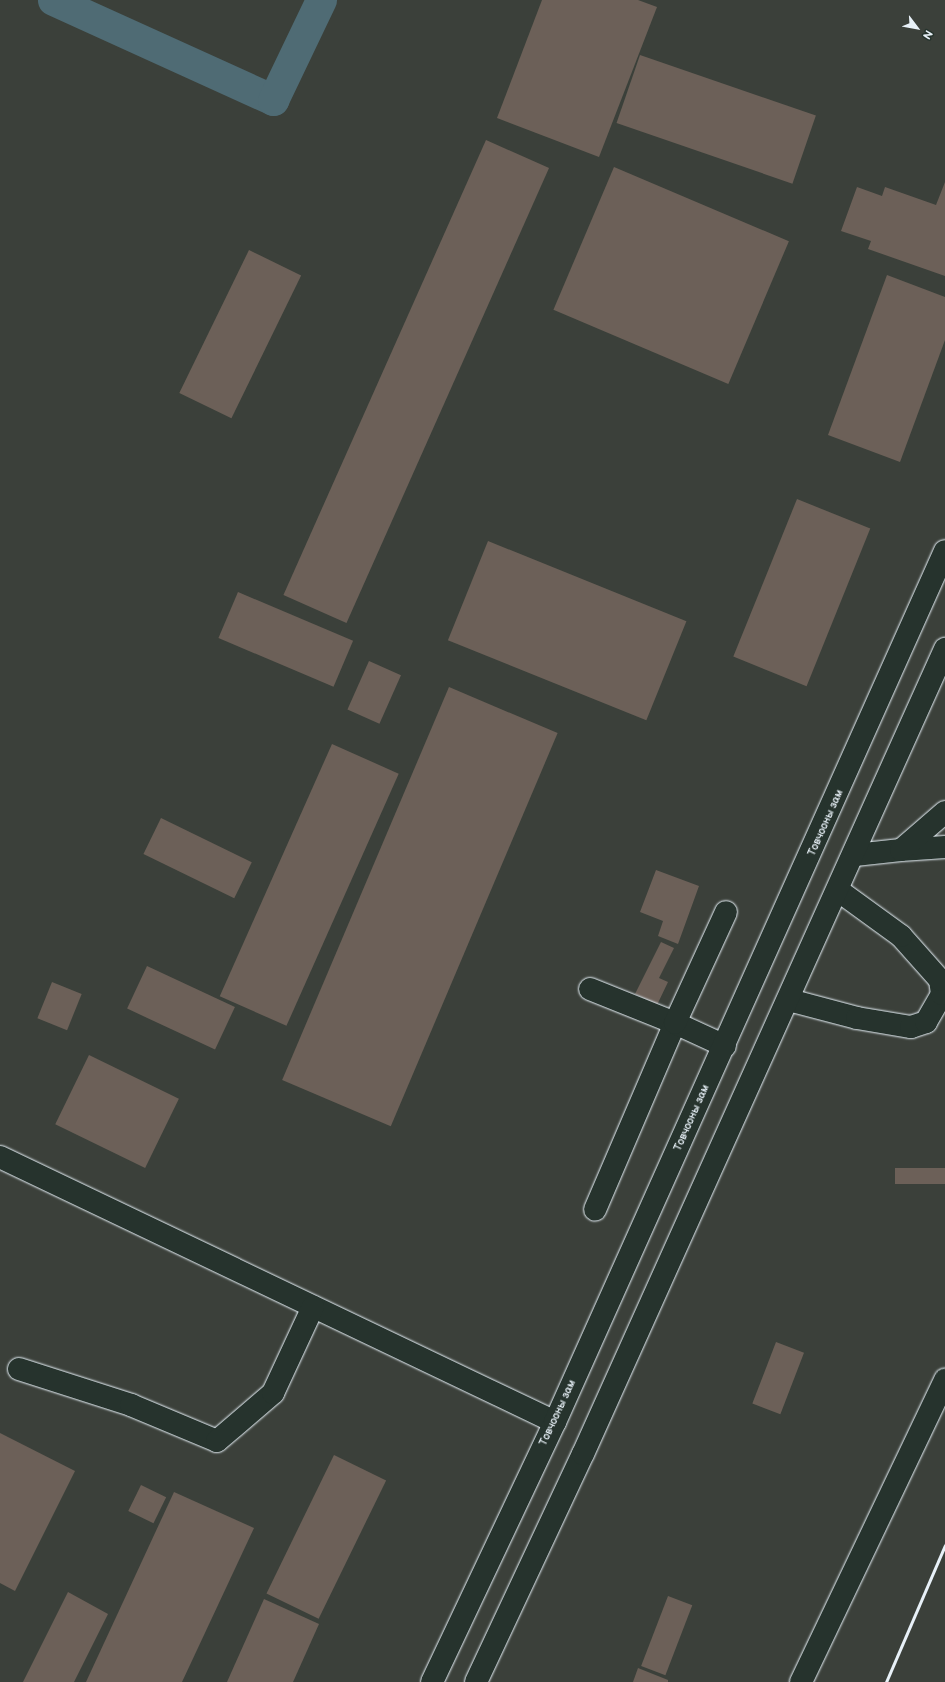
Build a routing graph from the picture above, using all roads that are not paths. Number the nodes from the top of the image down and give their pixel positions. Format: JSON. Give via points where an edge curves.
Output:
{"nodes":[{"id":1,"x":945,"y":551,"type":"edge"},
{"id":2,"x":945,"y":649,"type":"edge"},
{"id":3,"x":945,"y":812,"type":"edge"},
{"id":4,"x":945,"y":848,"type":"edge"},
{"id":5,"x":901,"y":850,"type":"junction"},
{"id":6,"x":855,"y":855,"type":"junction"},
{"id":7,"x":839,"y":891,"type":"junction"},
{"id":8,"x":726,"y":912,"type":"dead end"},
{"id":9,"x":590,"y":989,"type":"dead end"},
{"id":10,"x":789,"y":1000,"type":"junction"},
{"id":11,"x":675,"y":1023,"type":"junction"},
{"id":12,"x":725,"y":1046,"type":"junction"},
{"id":13,"x":0,"y":1157,"type":"edge"},
{"id":14,"x":595,"y":1210,"type":"dead end"},
{"id":15,"x":313,"y":1306,"type":"junction"},
{"id":16,"x":19,"y":1369,"type":"dead end"},
{"id":17,"x":945,"y":1380,"type":"edge"},
{"id":18,"x":555,"y":1422,"type":"junction"},
{"id":19,"x":432,"y":1682,"type":"edge"},
{"id":20,"x":476,"y":1682,"type":"edge"},
{"id":21,"x":801,"y":1682,"type":"edge"}],
"edges":[{"from":1,"to":12,"type":"main road","name":"Товчооны зам"},
{"from":2,"to":6,"type":"main road"},
{"from":3,"to":5,"type":"main road"},
{"from":4,"to":5,"type":"main road"},
{"from":5,"to":6,"type":"main road"},
{"from":6,"to":7,"type":"main road"},
{"from":7,"to":10,"type":"main road"},
{"from":7,"to":10,"type":"main road","via":[[901,936],[940,980],[942,994],[926,1022],[911,1027],[857,1018]]},
{"from":8,"to":11,"type":"main road"},
{"from":9,"to":11,"type":"main road"},
{"from":10,"to":20,"type":"main road"},
{"from":11,"to":12,"type":"main road"},
{"from":11,"to":14,"type":"main road"},
{"from":12,"to":18,"type":"main road","name":"Товчооны зам"},
{"from":13,"to":15,"type":"main road"},
{"from":15,"to":16,"type":"main road","via":[[273,1393],[217,1441],[131,1405]]},
{"from":15,"to":18,"type":"main road"},
{"from":17,"to":21,"type":"main road"},
{"from":18,"to":19,"type":"main road","name":"Товчооны зам"}]}
